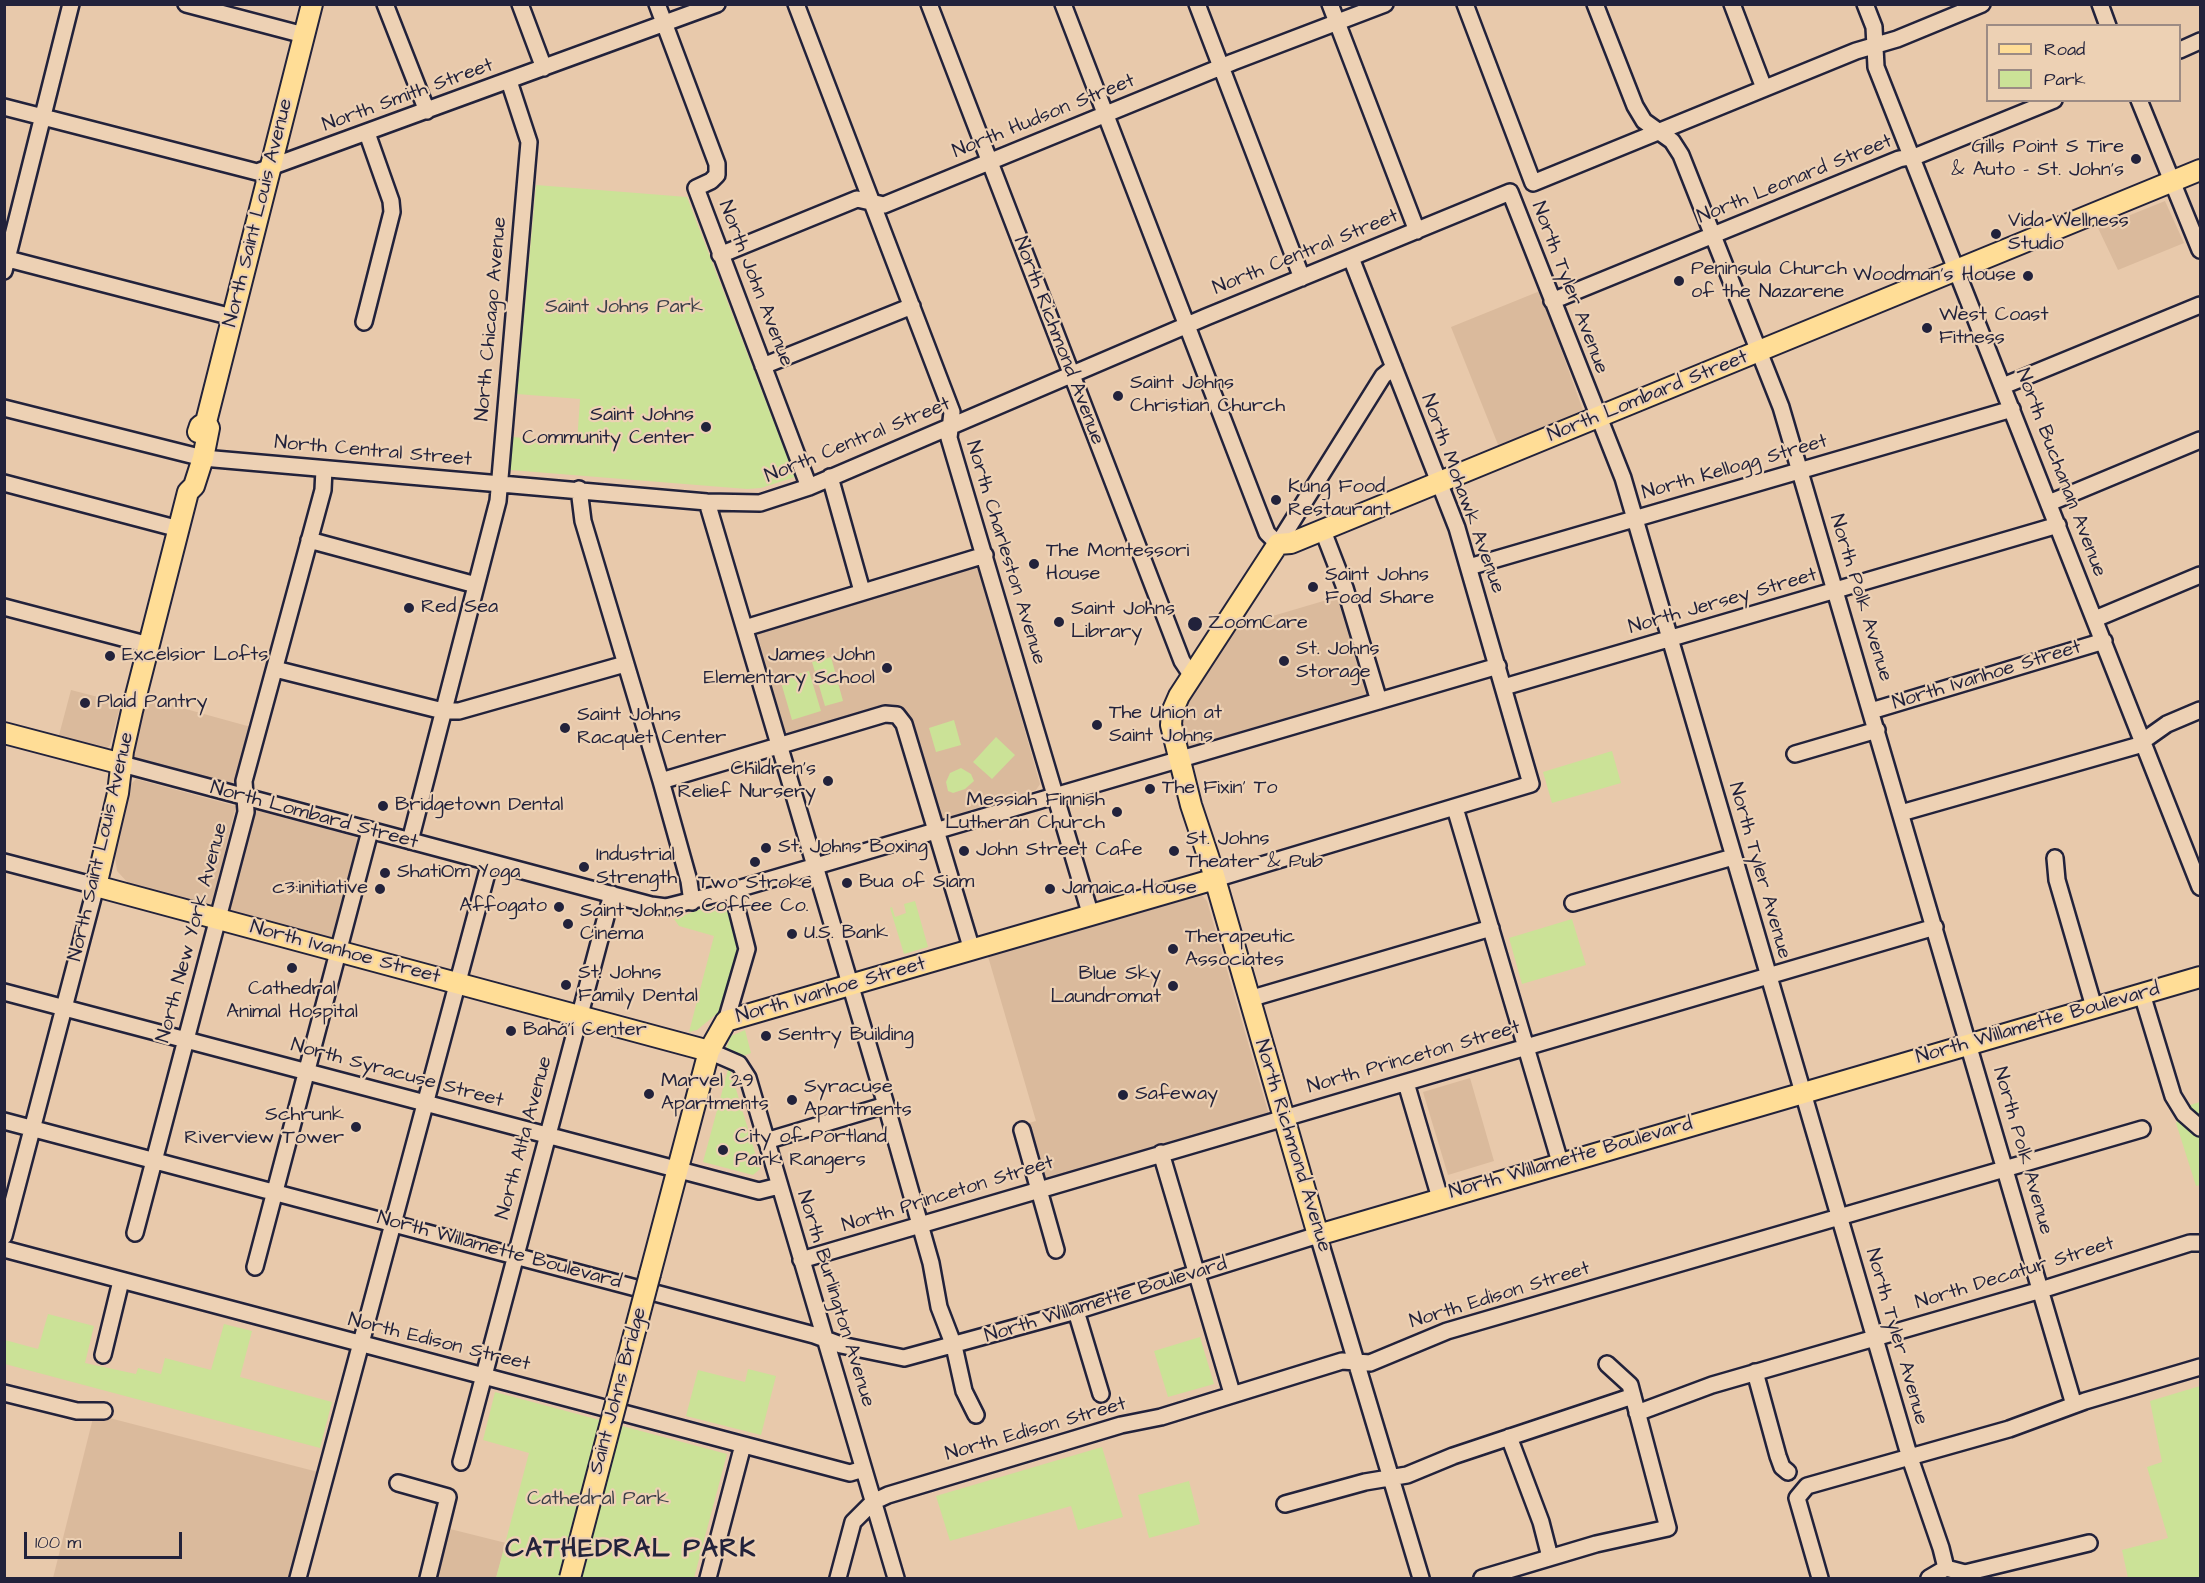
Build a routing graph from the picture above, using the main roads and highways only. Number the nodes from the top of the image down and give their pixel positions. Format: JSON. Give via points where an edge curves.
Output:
{"nodes":[{"id":1,"x":312,"y":4,"type":"edge"},
{"id":2,"x":2200,"y":170,"type":"edge"},
{"id":3,"x":1172,"y":712,"type":"joint"},
{"id":4,"x":4,"y":733,"type":"edge"},
{"id":5,"x":122,"y":764,"type":"junction"},
{"id":6,"x":1215,"y":879,"type":"junction"},
{"id":7,"x":96,"y":886,"type":"joint"},
{"id":8,"x":2200,"y":977,"type":"edge"},
{"id":9,"x":709,"y":1051,"type":"junction"},
{"id":10,"x":1318,"y":1235,"type":"joint"},
{"id":11,"x":570,"y":1578,"type":"edge"}],
"edges":[{"from":1,"to":5,"type":"main road","name":"North Saint Louis Avenue","via":[[206,422],[200,426],[197,457],[185,484],[188,492]]},
{"from":2,"to":3,"type":"main road","name":"North Lombard Street","via":[[1323,531],[1278,544]]},
{"from":3,"to":6,"type":"main road","name":"North Richmond Avenue","via":[[1178,759]]},
{"from":4,"to":5,"type":"main road","name":"North Lombard Street"},
{"from":5,"to":7,"type":"main road","name":"North Saint Louis Avenue"},
{"from":6,"to":9,"type":"main road","name":"North Ivanhoe Street","via":[[726,1021]]},
{"from":6,"to":10,"type":"main road","name":"North Richmond Avenue"},
{"from":7,"to":9,"type":"main road","name":"North Ivanhoe Street"},
{"from":8,"to":10,"type":"main road","name":"North Willamette Boulevard"},
{"from":9,"to":11,"type":"main road","name":"Saint Johns Bridge","bridge":true}]}
